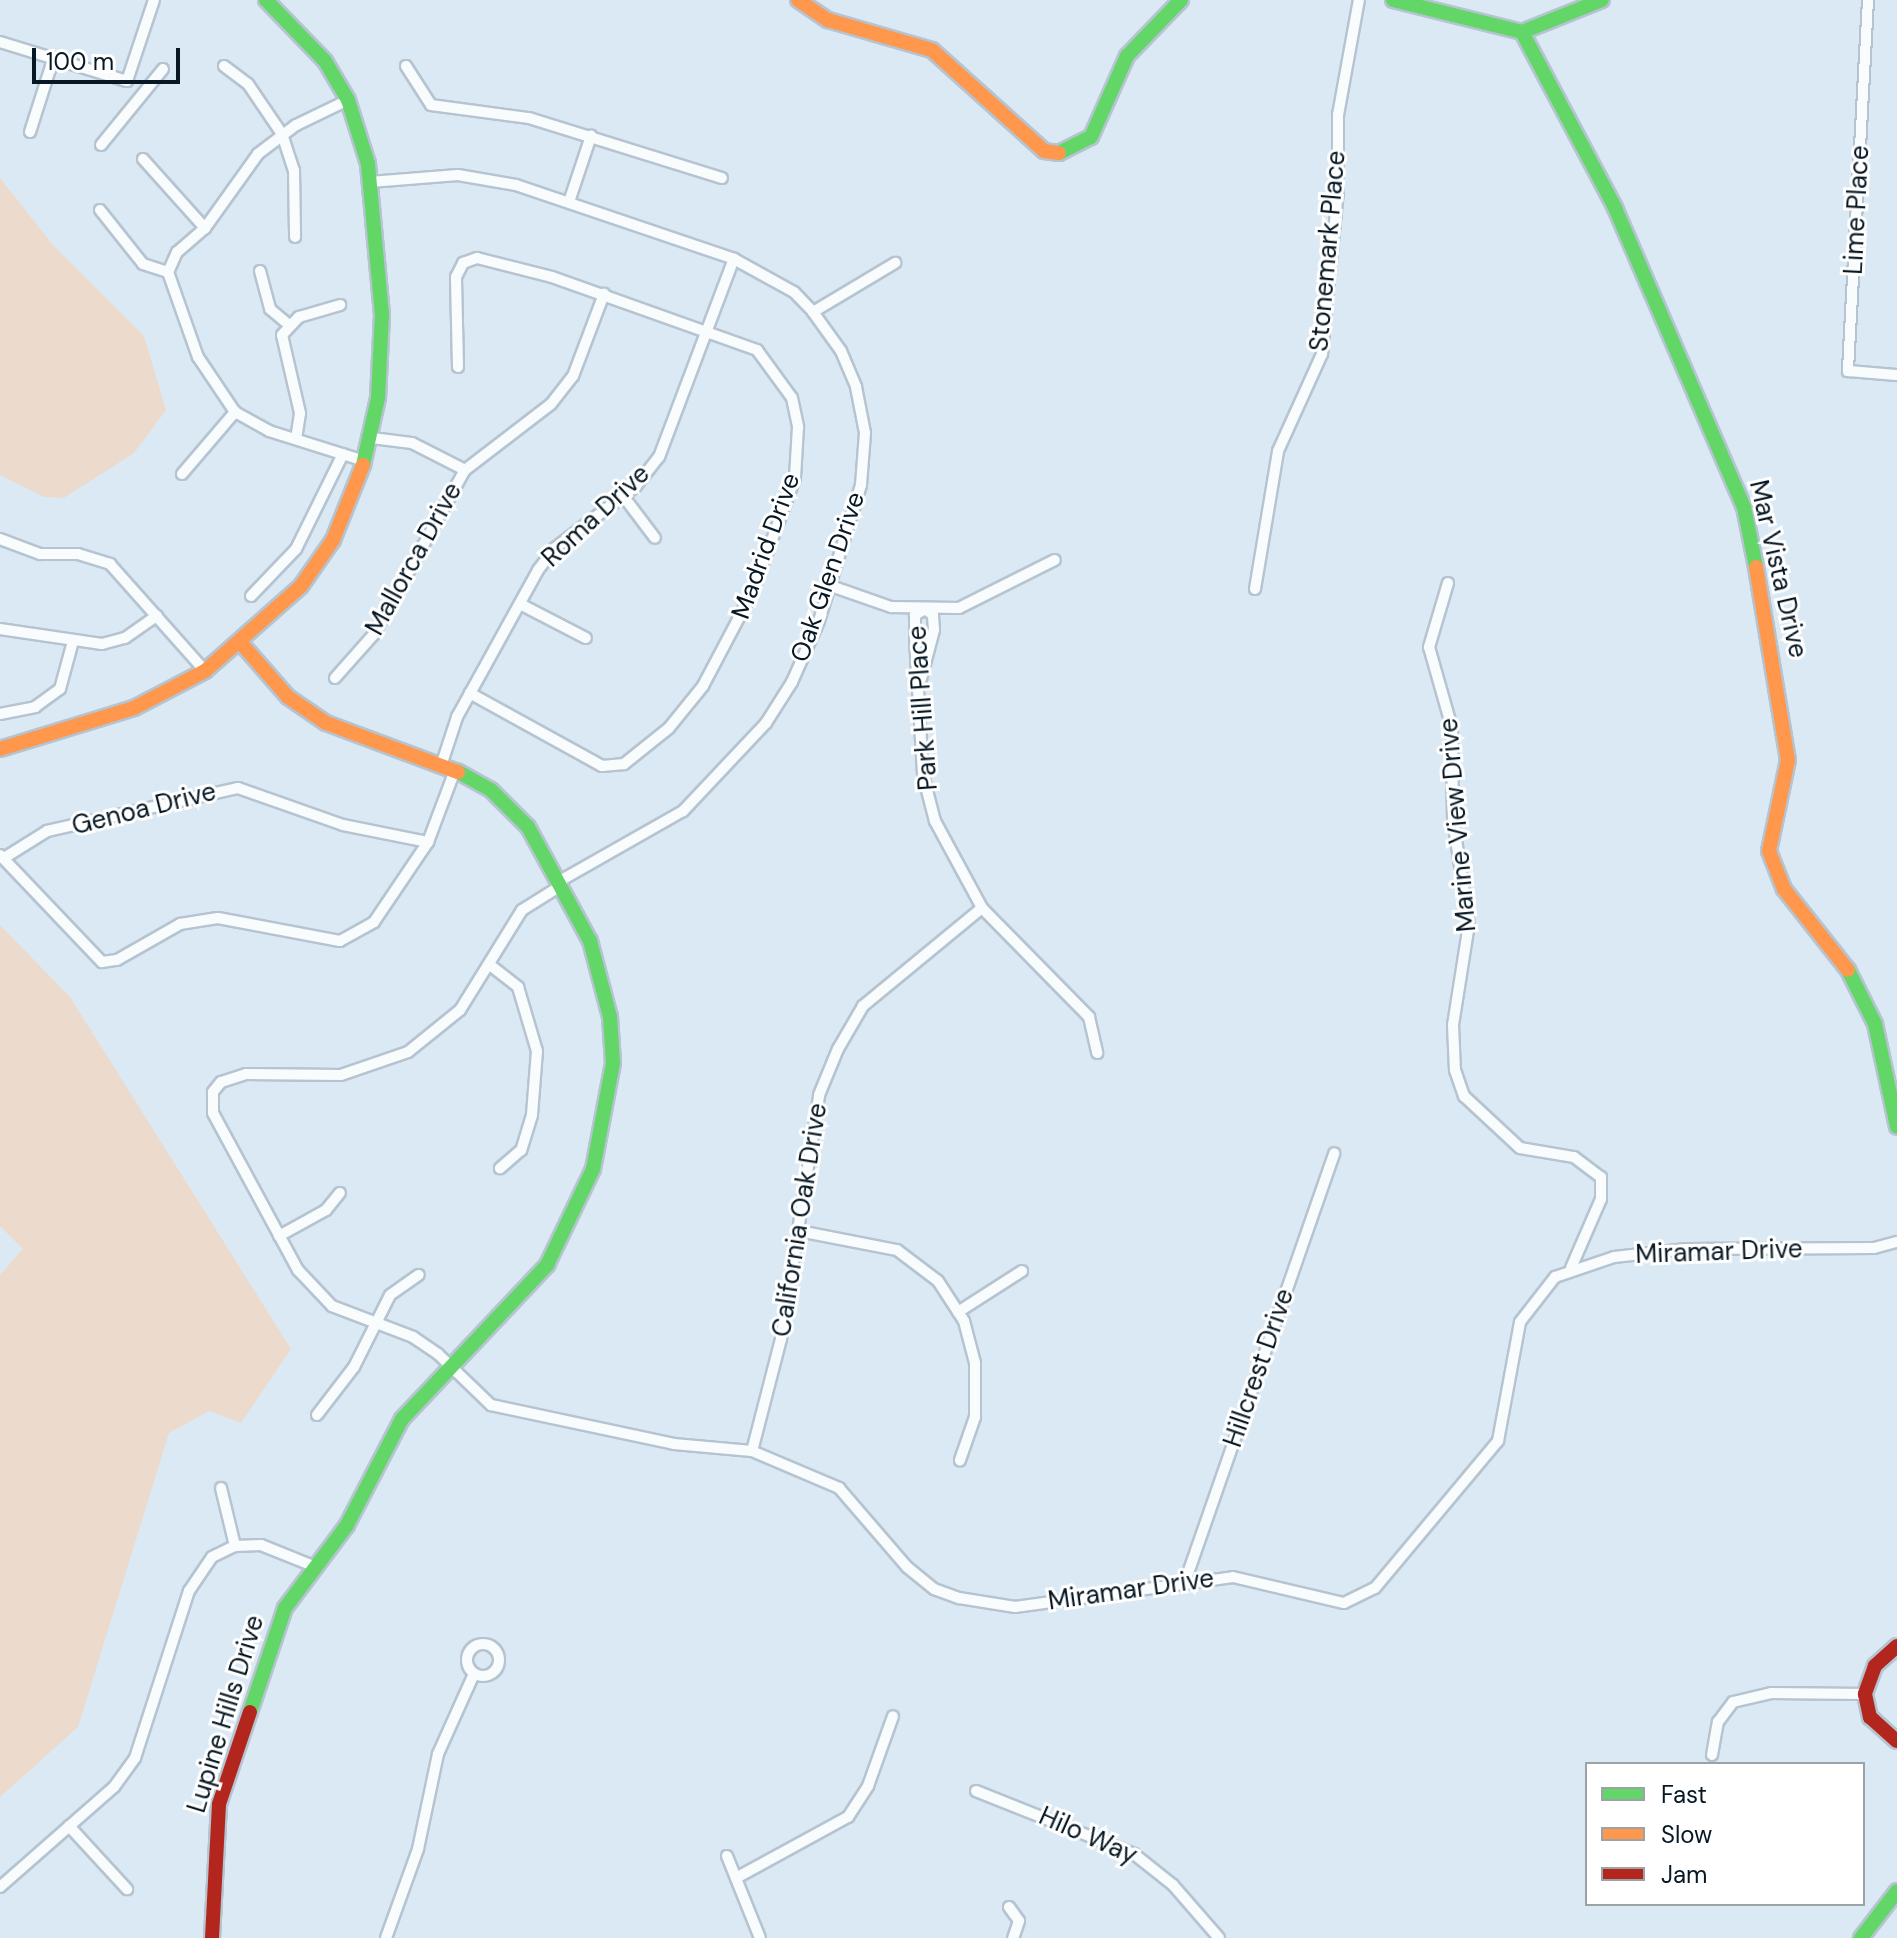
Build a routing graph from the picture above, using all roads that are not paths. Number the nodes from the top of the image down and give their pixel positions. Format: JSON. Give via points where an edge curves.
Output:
{"nodes":[{"id":1,"x":154,"y":0,"type":"edge"},
{"id":2,"x":266,"y":0,"type":"edge"},
{"id":3,"x":798,"y":0,"type":"edge"},
{"id":4,"x":1181,"y":0,"type":"edge"},
{"id":5,"x":1359,"y":0,"type":"edge"},
{"id":6,"x":1393,"y":0,"type":"edge"},
{"id":7,"x":1602,"y":0,"type":"edge"},
{"id":8,"x":1868,"y":0,"type":"edge"},
{"id":9,"x":1522,"y":32,"type":"junction"},
{"id":10,"x":0,"y":42,"type":"edge"},
{"id":11,"x":53,"y":60,"type":"junction"},
{"id":12,"x":224,"y":66,"type":"dead end"},
{"id":13,"x":406,"y":66,"type":"dead end"},
{"id":14,"x":163,"y":69,"type":"dead end"},
{"id":15,"x":127,"y":81,"type":"junction"},
{"id":16,"x":142,"y":95,"type":"junction"},
{"id":17,"x":348,"y":100,"type":"junction"},
{"id":18,"x":30,"y":132,"type":"dead end"},
{"id":19,"x":282,"y":134,"type":"junction"},
{"id":20,"x":591,"y":136,"type":"junction"},
{"id":21,"x":101,"y":145,"type":"dead end"},
{"id":22,"x":143,"y":159,"type":"dead end"},
{"id":23,"x":722,"y":178,"type":"dead end"},
{"id":24,"x":370,"y":182,"type":"junction"},
{"id":25,"x":569,"y":202,"type":"junction"},
{"id":26,"x":100,"y":210,"type":"dead end"},
{"id":27,"x":205,"y":228,"type":"junction"},
{"id":28,"x":295,"y":237,"type":"dead end"},
{"id":29,"x":734,"y":259,"type":"junction"},
{"id":30,"x":895,"y":263,"type":"dead end"},
{"id":31,"x":260,"y":271,"type":"dead end"},
{"id":32,"x":168,"y":272,"type":"junction"},
{"id":33,"x":604,"y":294,"type":"junction"},
{"id":34,"x":340,"y":305,"type":"dead end"},
{"id":35,"x":813,"y":312,"type":"junction"},
{"id":36,"x":288,"y":324,"type":"junction"},
{"id":37,"x":709,"y":331,"type":"junction"},
{"id":38,"x":458,"y":367,"type":"dead end"},
{"id":39,"x":1897,"y":375,"type":"edge"},
{"id":40,"x":235,"y":412,"type":"junction"},
{"id":41,"x":372,"y":438,"type":"junction"},
{"id":42,"x":296,"y":439,"type":"junction"},
{"id":43,"x":343,"y":454,"type":"junction"},
{"id":44,"x":365,"y":461,"type":"junction"},
{"id":45,"x":465,"y":470,"type":"junction"},
{"id":46,"x":182,"y":474,"type":"dead end"},
{"id":47,"x":624,"y":497,"type":"junction"},
{"id":48,"x":655,"y":538,"type":"dead end"},
{"id":49,"x":0,"y":539,"type":"edge"},
{"id":50,"x":1055,"y":560,"type":"dead end"},
{"id":51,"x":1448,"y":583,"type":"dead end"},
{"id":52,"x":831,"y":586,"type":"junction"},
{"id":53,"x":1255,"y":589,"type":"dead end"},
{"id":54,"x":251,"y":596,"type":"dead end"},
{"id":55,"x":520,"y":604,"type":"junction"},
{"id":56,"x":929,"y":612,"type":"junction"},
{"id":57,"x":157,"y":616,"type":"junction"},
{"id":58,"x":0,"y":629,"type":"edge"},
{"id":59,"x":586,"y":638,"type":"dead end"},
{"id":60,"x":73,"y":641,"type":"junction"},
{"id":61,"x":240,"y":642,"type":"junction"},
{"id":62,"x":205,"y":671,"type":"junction"},
{"id":63,"x":335,"y":678,"type":"dead end"},
{"id":64,"x":921,"y":679,"type":"junction"},
{"id":65,"x":470,"y":693,"type":"junction"},
{"id":66,"x":0,"y":714,"type":"edge"},
{"id":67,"x":0,"y":749,"type":"edge"},
{"id":68,"x":448,"y":768,"type":"junction"},
{"id":69,"x":428,"y":842,"type":"junction"},
{"id":70,"x":2,"y":857,"type":"edge"},
{"id":71,"x":561,"y":883,"type":"junction"},
{"id":72,"x":982,"y":908,"type":"junction"},
{"id":73,"x":490,"y":965,"type":"junction"},
{"id":74,"x":1097,"y":1053,"type":"dead end"},
{"id":75,"x":1897,"y":1127,"type":"edge"},
{"id":76,"x":1334,"y":1153,"type":"dead end"},
{"id":77,"x":500,"y":1168,"type":"dead end"},
{"id":78,"x":340,"y":1193,"type":"dead end"},
{"id":79,"x":799,"y":1231,"type":"junction"},
{"id":80,"x":279,"y":1236,"type":"junction"},
{"id":81,"x":1897,"y":1242,"type":"edge"},
{"id":82,"x":1874,"y":1248,"type":"junction"},
{"id":83,"x":1897,"y":1249,"type":"edge"},
{"id":84,"x":1571,"y":1268,"type":"junction"},
{"id":85,"x":1022,"y":1271,"type":"dead end"},
{"id":86,"x":419,"y":1275,"type":"dead end"},
{"id":87,"x":958,"y":1312,"type":"junction"},
{"id":88,"x":378,"y":1325,"type":"junction"},
{"id":89,"x":451,"y":1368,"type":"junction"},
{"id":90,"x":317,"y":1415,"type":"dead end"},
{"id":91,"x":752,"y":1451,"type":"junction"},
{"id":92,"x":960,"y":1460,"type":"dead end"},
{"id":93,"x":221,"y":1488,"type":"dead end"},
{"id":94,"x":235,"y":1546,"type":"junction"},
{"id":95,"x":311,"y":1565,"type":"junction"},
{"id":96,"x":1185,"y":1582,"type":"junction"},
{"id":97,"x":1897,"y":1646,"type":"edge"},
{"id":98,"x":474,"y":1674,"type":"dead end"},
{"id":99,"x":1865,"y":1694,"type":"junction"},
{"id":100,"x":893,"y":1716,"type":"dead end"},
{"id":101,"x":1897,"y":1741,"type":"edge"},
{"id":102,"x":1712,"y":1755,"type":"dead end"},
{"id":103,"x":976,"y":1791,"type":"dead end"},
{"id":104,"x":69,"y":1826,"type":"junction"},
{"id":105,"x":727,"y":1856,"type":"dead end"},
{"id":106,"x":736,"y":1878,"type":"junction"},
{"id":107,"x":0,"y":1887,"type":"edge"},
{"id":108,"x":127,"y":1889,"type":"dead end"},
{"id":109,"x":1897,"y":1891,"type":"edge"},
{"id":110,"x":1009,"y":1907,"type":"dead end"},
{"id":111,"x":212,"y":1938,"type":"edge"},
{"id":112,"x":386,"y":1938,"type":"edge"},
{"id":113,"x":760,"y":1938,"type":"edge"},
{"id":114,"x":1013,"y":1938,"type":"edge"},
{"id":115,"x":1219,"y":1938,"type":"edge"},
{"id":116,"x":1861,"y":1938,"type":"edge"}],
"edges":[{"from":1,"to":15,"type":"street"},
{"from":2,"to":17,"type":"street","via":[[312,43]]},
{"from":3,"to":4,"type":"street","via":[[828,20],[932,50],[1044,151],[1062,153],[1091,137],[1127,56]]},
{"from":5,"to":53,"type":"street","name":"Stonemark Place","via":[[1338,115],[1338,192],[1322,354],[1278,451]]},
{"from":6,"to":9,"type":"street"},
{"from":7,"to":9,"type":"street"},
{"from":8,"to":39,"type":"street","name":"Lime Place","via":[[1848,371]]},
{"from":9,"to":75,"type":"street","name":"Mar Vista Drive","via":[[1615,208],[1744,507],[1776,667],[1788,760],[1769,851],[1784,889],[1858,983],[1878,1035]]},
{"from":10,"to":11,"type":"street"},
{"from":11,"to":15,"type":"street"},
{"from":11,"to":18,"type":"street"},
{"from":12,"to":19,"type":"street","via":[[248,84]]},
{"from":13,"to":20,"type":"street","via":[[431,105],[529,118]]},
{"from":14,"to":16,"type":"street"},
{"from":15,"to":16,"type":"street"},
{"from":16,"to":21,"type":"street"},
{"from":17,"to":19,"type":"street"},
{"from":17,"to":24,"type":"street"},
{"from":19,"to":27,"type":"street","via":[[248,165]]},
{"from":19,"to":28,"type":"street","via":[[294,170]]},
{"from":20,"to":23,"type":"street"},
{"from":20,"to":25,"type":"street"},
{"from":22,"to":27,"type":"street"},
{"from":24,"to":25,"type":"street","name":"Oak Glen Drive","via":[[458,175]]},
{"from":24,"to":41,"type":"street","via":[[382,314]]},
{"from":25,"to":29,"type":"street","name":"Oak Glen Drive"},
{"from":26,"to":32,"type":"street","via":[[131,254]]},
{"from":27,"to":32,"type":"street","via":[[177,252]]},
{"from":29,"to":35,"type":"street","name":"Oak Glen Drive","via":[[794,292]]},
{"from":29,"to":37,"type":"street","name":"Roma Drive"},
{"from":30,"to":35,"type":"street"},
{"from":31,"to":36,"type":"street","via":[[270,309]]},
{"from":32,"to":40,"type":"street","via":[[198,357]]},
{"from":33,"to":37,"type":"street","name":"Madrid Drive"},
{"from":33,"to":38,"type":"street","name":"Madrid Drive","via":[[477,258],[463,263],[456,277]]},
{"from":33,"to":45,"type":"street","name":"Mallorca Drive","via":[[581,359],[551,404]]},
{"from":34,"to":36,"type":"street"},
{"from":35,"to":52,"type":"street","name":"Oak Glen Drive","via":[[841,351],[865,433],[861,485]]},
{"from":36,"to":42,"type":"street","via":[[282,343],[300,413]]},
{"from":37,"to":47,"type":"street","name":"Roma Drive","via":[[669,439]]},
{"from":37,"to":65,"type":"street","name":"Madrid Drive","via":[[757,350],[775,368],[792,398],[799,455],[753,591],[703,686],[669,728],[615,766],[587,761]]},
{"from":40,"to":42,"type":"street"},
{"from":40,"to":46,"type":"street"},
{"from":41,"to":44,"type":"street"},
{"from":41,"to":45,"type":"street","via":[[412,443]]},
{"from":42,"to":43,"type":"street"},
{"from":43,"to":44,"type":"street"},
{"from":43,"to":54,"type":"street","via":[[296,549]]},
{"from":44,"to":61,"type":"street","via":[[333,540],[309,574]]},
{"from":45,"to":63,"type":"street","name":"Mallorca Drive","via":[[374,634]]},
{"from":47,"to":48,"type":"street"},
{"from":47,"to":55,"type":"street","name":"Roma Drive","via":[[555,548]]},
{"from":49,"to":57,"type":"street","via":[[40,554],[100,559]]},
{"from":50,"to":56,"type":"street","via":[[985,599]]},
{"from":51,"to":84,"type":"street","name":"Marine View Drive","via":[[1429,647],[1452,728],[1453,820],[1469,924],[1453,1025],[1455,1070],[1464,1096],[1520,1148],[1574,1157],[1601,1177],[1601,1199]]},
{"from":52,"to":56,"type":"street","via":[[891,607]]},
{"from":52,"to":71,"type":"street","name":"Oak Glen Drive","via":[[792,682],[717,780],[629,846]]},
{"from":55,"to":59,"type":"street"},
{"from":55,"to":65,"type":"street","name":"Roma Drive"},
{"from":56,"to":64,"type":"street"},
{"from":56,"to":64,"type":"street","name":"Park Hill Place","via":[[915,615]]},
{"from":57,"to":60,"type":"street","via":[[125,638],[102,644]]},
{"from":57,"to":62,"type":"street"},
{"from":58,"to":60,"type":"street"},
{"from":60,"to":66,"type":"street","via":[[60,689],[35,707]]},
{"from":61,"to":62,"type":"street"},
{"from":61,"to":68,"type":"street","name":"Lupine Hills Drive","via":[[288,697],[326,723]]},
{"from":62,"to":67,"type":"street","via":[[134,708]]},
{"from":64,"to":72,"type":"street","name":"Park Hill Place","via":[[922,762],[931,806]]},
{"from":65,"to":68,"type":"street","name":"Roma Drive"},
{"from":68,"to":69,"type":"street","name":"Roma Drive"},
{"from":68,"to":71,"type":"street","name":"Lupine Hills Drive","via":[[491,790],[528,827]]},
{"from":69,"to":70,"type":"street","name":"Genoa Drive","via":[[343,825],[238,788],[47,831]]},
{"from":69,"to":70,"type":"street","name":"Roma Drive","via":[[374,922],[340,941],[218,918],[180,924],[117,960],[102,962]]},
{"from":71,"to":73,"type":"street","name":"Oak Glen Drive","via":[[522,910]]},
{"from":71,"to":89,"type":"street","name":"Lupine Hills Drive","via":[[597,960],[610,1017],[604,1131],[574,1215],[547,1265]]},
{"from":72,"to":74,"type":"street","name":"Park Hill Place","via":[[1089,1017]]},
{"from":72,"to":79,"type":"street","name":"California Oak Drive","via":[[863,1006],[838,1049],[819,1095]]},
{"from":73,"to":77,"type":"street","via":[[524,998],[537,1051],[532,1115],[521,1150]]},
{"from":73,"to":80,"type":"street","name":"Oak Glen Drive","via":[[436,1033],[381,1065],[341,1075],[246,1074],[221,1082],[213,1092],[213,1113]]},
{"from":76,"to":96,"type":"street","name":"Hillcrest Drive"},
{"from":78,"to":80,"type":"street","via":[[326,1210]]},
{"from":79,"to":87,"type":"street","via":[[897,1250],[938,1281]]},
{"from":79,"to":91,"type":"street","name":"California Oak Drive","via":[[781,1339]]},
{"from":80,"to":88,"type":"street","name":"Miramar Drive","via":[[318,1294]]},
{"from":81,"to":82,"type":"street","name":"Miramar Drive"},
{"from":82,"to":83,"type":"street","name":"Miramar Drive"},
{"from":82,"to":84,"type":"street","name":"Miramar Drive","via":[[1687,1249]]},
{"from":84,"to":96,"type":"street","name":"Miramar Drive","via":[[1555,1277],[1520,1322],[1498,1441],[1375,1588],[1335,1603],[1233,1577]]},
{"from":85,"to":87,"type":"street"},
{"from":86,"to":88,"type":"street","via":[[390,1295]]},
{"from":87,"to":92,"type":"street","via":[[975,1363],[975,1417]]},
{"from":88,"to":89,"type":"street","name":"Miramar Drive","via":[[413,1337]]},
{"from":88,"to":90,"type":"street"},
{"from":89,"to":91,"type":"street","name":"Miramar Drive","via":[[491,1405],[523,1416],[674,1444]]},
{"from":89,"to":95,"type":"street","name":"Lupine Hills Drive","via":[[402,1419],[347,1525]]},
{"from":91,"to":96,"type":"street","name":"Miramar Drive","via":[[839,1488],[907,1567],[934,1589],[959,1598],[1015,1607]]},
{"from":93,"to":94,"type":"street"},
{"from":94,"to":95,"type":"street","via":[[261,1545]]},
{"from":94,"to":104,"type":"street","via":[[212,1557],[195,1578],[135,1758]]},
{"from":95,"to":111,"type":"street","name":"Lupine Hills Drive","via":[[266,1650],[219,1804]]},
{"from":97,"to":99,"type":"street","via":[[1875,1666]]},
{"from":98,"to":112,"type":"street","via":[[431,1776],[418,1849]]},
{"from":99,"to":101,"type":"street","via":[[1870,1717]]},
{"from":99,"to":102,"type":"street","via":[[1771,1693],[1733,1702],[1718,1722]]},
{"from":100,"to":106,"type":"street","via":[[868,1786],[848,1817]]},
{"from":103,"to":115,"type":"street","name":"Hilo Way","via":[[1134,1854],[1173,1885]]},
{"from":104,"to":107,"type":"street"},
{"from":104,"to":108,"type":"street"},
{"from":105,"to":106,"type":"street"},
{"from":106,"to":113,"type":"street"},
{"from":109,"to":116,"type":"street"},
{"from":110,"to":114,"type":"street","via":[[1019,1921]]}]}
